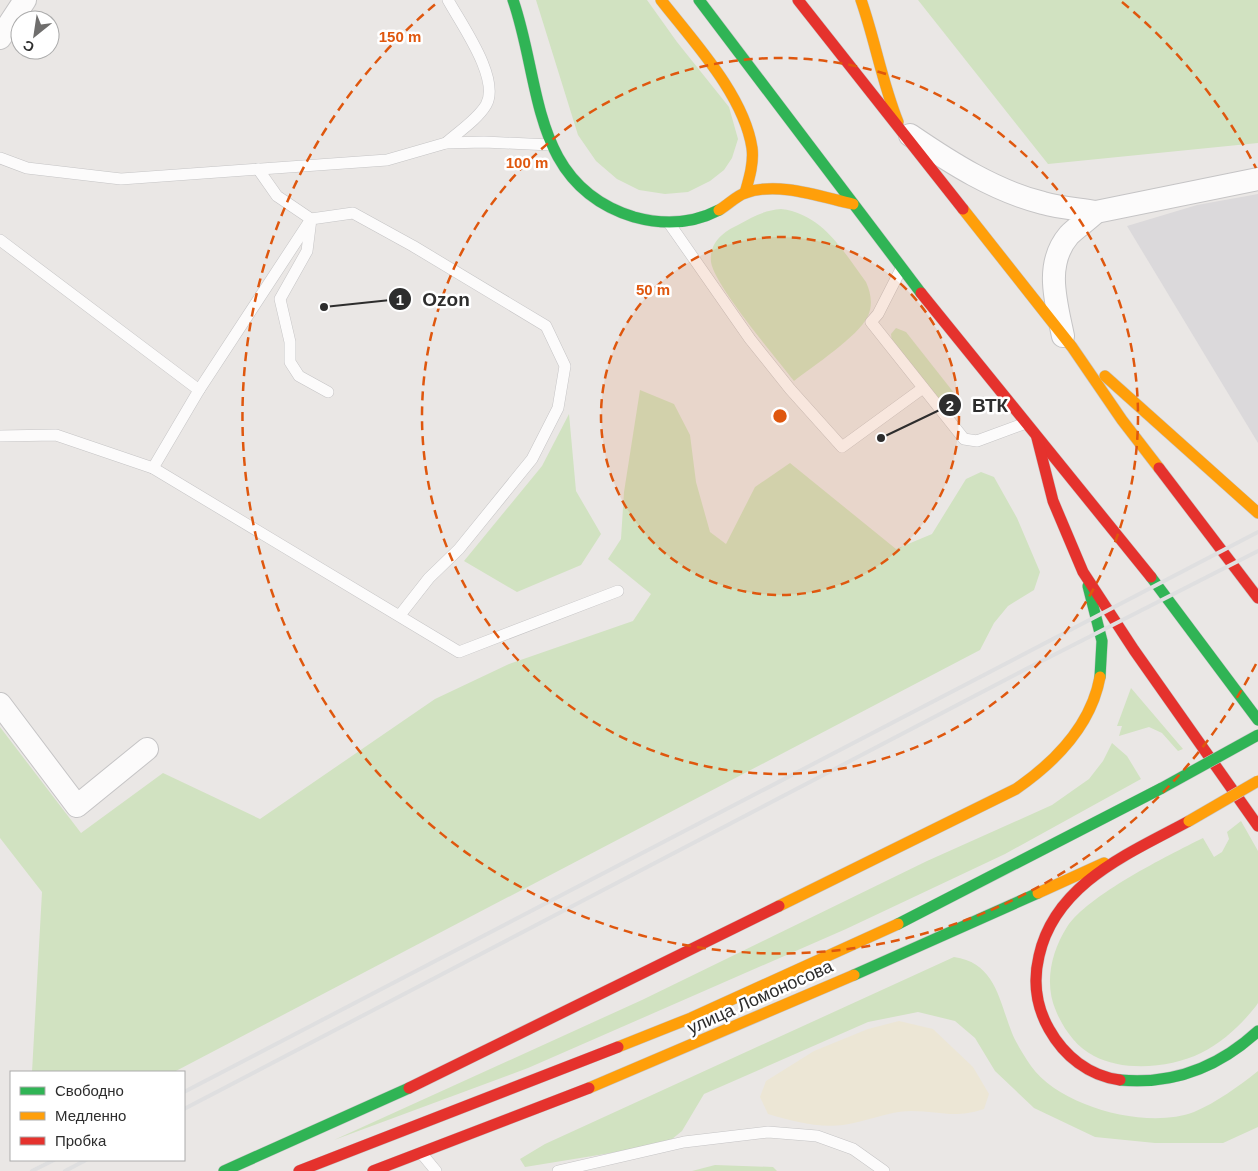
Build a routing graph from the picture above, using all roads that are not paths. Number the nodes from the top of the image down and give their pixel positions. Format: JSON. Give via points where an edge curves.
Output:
{"nodes":[{"id":1,"x":448,"y":0,"type":"edge"},
{"id":2,"x":513,"y":0,"type":"edge"},
{"id":3,"x":661,"y":0,"type":"edge"},
{"id":4,"x":699,"y":0,"type":"edge"},
{"id":5,"x":798,"y":0,"type":"edge"},
{"id":6,"x":861,"y":0,"type":"edge"},
{"id":7,"x":25,"y":2,"type":"edge"},
{"id":8,"x":0,"y":38,"type":"edge"},
{"id":9,"x":900,"y":128,"type":"junction"},
{"id":10,"x":446,"y":143,"type":"junction"},
{"id":11,"x":550,"y":145,"type":"junction"},
{"id":12,"x":0,"y":158,"type":"edge"},
{"id":13,"x":258,"y":169,"type":"junction"},
{"id":14,"x":1258,"y":179,"type":"edge"},
{"id":15,"x":745,"y":193,"type":"junction"},
{"id":16,"x":853,"y":204,"type":"junction"},
{"id":17,"x":1096,"y":212,"type":"junction"},
{"id":18,"x":311,"y":219,"type":"junction"},
{"id":19,"x":669,"y":224,"type":"junction"},
{"id":20,"x":0,"y":240,"type":"edge"},
{"id":21,"x":901,"y":268,"type":"junction"},
{"id":22,"x":1067,"y":342,"type":"junction"},
{"id":23,"x":923,"y":388,"type":"junction"},
{"id":24,"x":199,"y":390,"type":"junction"},
{"id":25,"x":328,"y":392,"type":"dead end"},
{"id":26,"x":1032,"y":427,"type":"junction"},
{"id":27,"x":0,"y":436,"type":"edge"},
{"id":28,"x":153,"y":468,"type":"junction"},
{"id":29,"x":1258,"y":513,"type":"edge"},
{"id":30,"x":1083,"y":572,"type":"junction"},
{"id":31,"x":618,"y":591,"type":"dead end"},
{"id":32,"x":1258,"y":598,"type":"edge"},
{"id":33,"x":400,"y":615,"type":"junction"},
{"id":34,"x":0,"y":704,"type":"edge"},
{"id":35,"x":1258,"y":720,"type":"edge"},
{"id":36,"x":1258,"y":735,"type":"edge"},
{"id":37,"x":147,"y":749,"type":"dead end"},
{"id":38,"x":1258,"y":781,"type":"edge"},
{"id":39,"x":1258,"y":826,"type":"edge"},
{"id":40,"x":1155,"y":840,"type":"junction"},
{"id":41,"x":1258,"y":1031,"type":"edge"},
{"id":42,"x":422,"y":1154,"type":"junction"},
{"id":43,"x":224,"y":1171,"type":"edge"},
{"id":44,"x":299,"y":1171,"type":"edge"},
{"id":45,"x":373,"y":1171,"type":"edge"},
{"id":46,"x":436,"y":1171,"type":"edge"},
{"id":47,"x":558,"y":1171,"type":"edge"},
{"id":48,"x":884,"y":1171,"type":"edge"}],
"edges":[{"from":1,"to":10,"type":"lane","via":[[483,65],[490,85],[490,97],[485,107]]},
{"from":2,"to":11,"type":"main road"},
{"from":3,"to":15,"type":"main road","via":[[740,110],[752,148],[751,171]]},
{"from":4,"to":16,"type":"main road"},
{"from":5,"to":9,"type":"main road"},
{"from":6,"to":9,"type":"main road","via":[[873,34],[885,90]]},
{"from":7,"to":8,"type":"street"},
{"from":9,"to":17,"type":"street","via":[[947,160],[995,186],[1043,203]]},
{"from":9,"to":22,"type":"main road"},
{"from":10,"to":11,"type":"lane"},
{"from":10,"to":13,"type":"lane","via":[[387,160]]},
{"from":11,"to":19,"type":"main road","via":[[569,175],[595,197],[644,220]]},
{"from":12,"to":13,"type":"lane","via":[[28,168],[121,179]]},
{"from":13,"to":18,"type":"lane","via":[[276,196]]},
{"from":14,"to":17,"type":"street"},
{"from":15,"to":16,"type":"main road","via":[[775,190]]},
{"from":15,"to":19,"type":"main road","via":[[719,211]]},
{"from":16,"to":21,"type":"main road"},
{"from":17,"to":22,"type":"street","via":[[1069,236],[1054,260],[1054,290]]},
{"from":18,"to":24,"type":"lane"},
{"from":18,"to":25,"type":"lane","via":[[307,251],[280,299],[290,342],[290,362],[299,376]]},
{"from":18,"to":33,"type":"lane","via":[[353,213],[413,246],[546,326],[565,366],[558,408],[532,459]]},
{"from":19,"to":23,"type":"lane","via":[[750,339],[842,447]]},
{"from":20,"to":24,"type":"lane"},
{"from":21,"to":23,"type":"lane","via":[[871,322]]},
{"from":21,"to":26,"type":"main road"},
{"from":22,"to":29,"type":"main road"},
{"from":22,"to":32,"type":"main road","via":[[1122,420]]},
{"from":23,"to":26,"type":"lane","via":[[964,439],[977,441]]},
{"from":24,"to":28,"type":"lane"},
{"from":26,"to":30,"type":"main road","via":[[1053,501]]},
{"from":26,"to":35,"type":"main road","via":[[1150,574]]},
{"from":27,"to":28,"type":"lane","via":[[56,435]]},
{"from":28,"to":33,"type":"lane"},
{"from":30,"to":39,"type":"main road"},
{"from":30,"to":43,"type":"main road","via":[[1101,632],[1103,649],[1099,684],[1067,745],[1046,768],[1016,789],[386,1099]]},
{"from":31,"to":33,"type":"lane","via":[[459,652]]},
{"from":34,"to":37,"type":"street","via":[[78,806]]},
{"from":36,"to":44,"type":"main road","bridge":true,"via":[[922,913],[691,1018]]},
{"from":38,"to":40,"type":"main road","bridge":true},
{"from":40,"to":41,"type":"main road","via":[[1089,879],[1068,899],[1047,932],[1036,964],[1034,998],[1047,1029],[1059,1046],[1081,1065],[1111,1078],[1144,1082],[1207,1067],[1238,1050]]},
{"from":40,"to":42,"type":"main road","name":"улица Ломоносова","via":[[706,1041]]},
{"from":42,"to":45,"type":"main road","name":"улица Ломоносова"},
{"from":42,"to":46,"type":"lane"},
{"from":47,"to":48,"type":"lane","via":[[684,1142],[768,1132],[817,1136],[853,1149]]}]}
